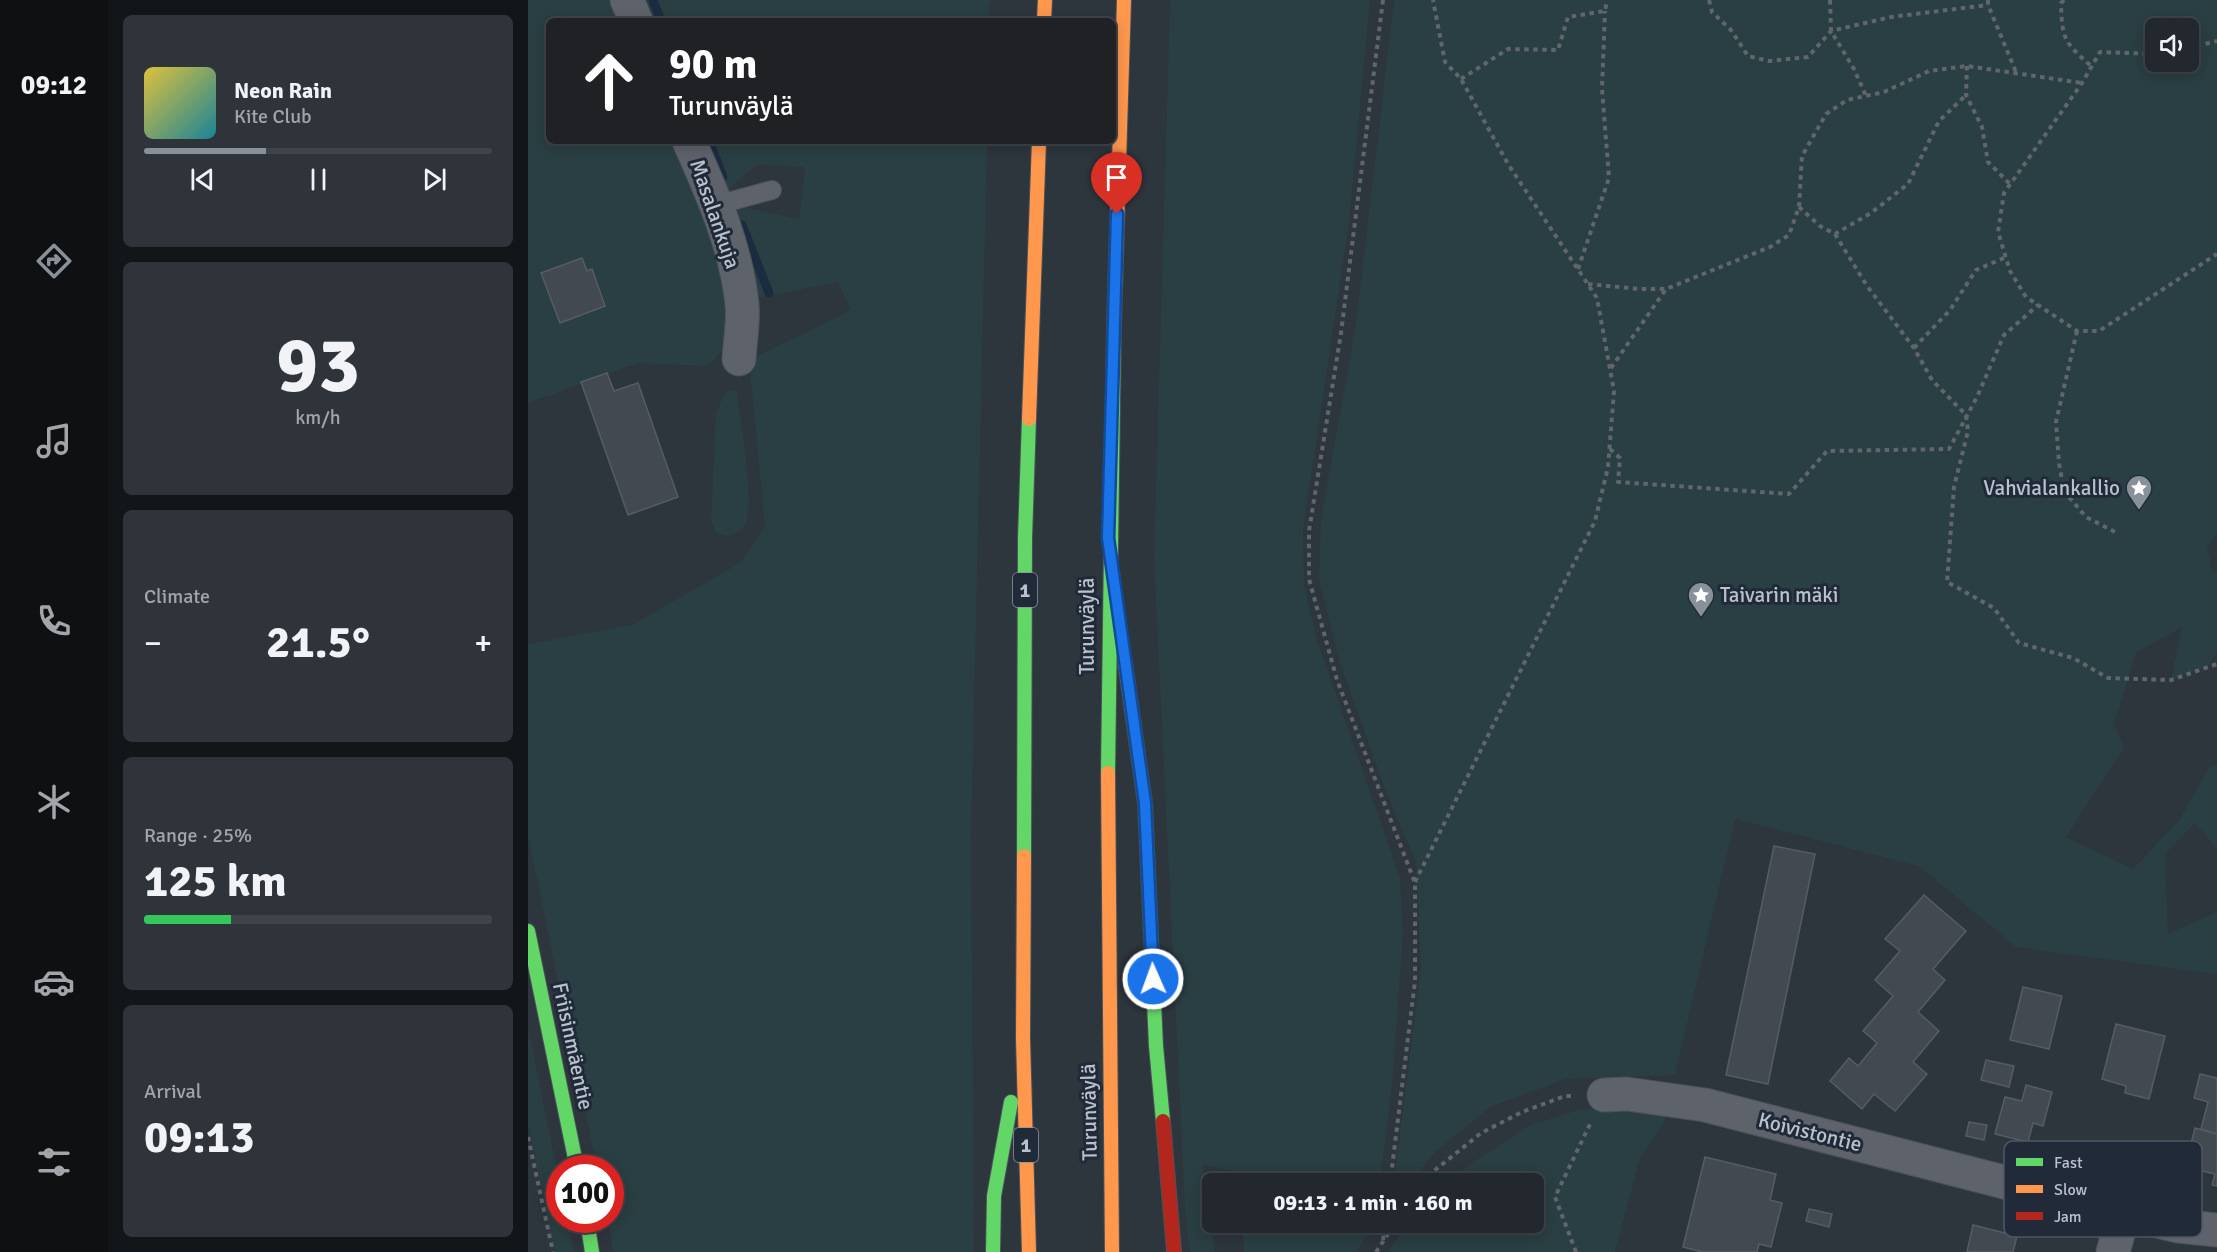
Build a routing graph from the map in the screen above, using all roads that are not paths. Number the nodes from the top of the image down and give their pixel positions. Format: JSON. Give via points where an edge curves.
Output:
{"nodes":[{"id":1,"x":627,"y":0,"type":"edge"},
{"id":2,"x":1045,"y":0,"type":"edge"},
{"id":3,"x":1124,"y":0,"type":"edge"},
{"id":4,"x":635,"y":18,"type":"edge"},
{"id":5,"x":1044,"y":18,"type":"edge"},
{"id":6,"x":690,"y":144,"type":"edge"},
{"id":7,"x":1039,"y":144,"type":"edge"},
{"id":8,"x":772,"y":190,"type":"dead end"},
{"id":9,"x":717,"y":205,"type":"junction"},
{"id":10,"x":739,"y":359,"type":"dead end"},
{"id":11,"x":1108,"y":538,"type":"junction"},
{"id":12,"x":528,"y":932,"type":"edge"},
{"id":13,"x":1023,"y":1039,"type":"junction"},
{"id":14,"x":1604,"y":1095,"type":"road end"},
{"id":15,"x":575,"y":1155,"type":"edge"},
{"id":16,"x":2004,"y":1182,"type":"edge"},
{"id":17,"x":2202,"y":1228,"type":"edge"},
{"id":18,"x":2217,"y":1230,"type":"edge"},
{"id":19,"x":589,"y":1233,"type":"edge"},
{"id":20,"x":2117,"y":1237,"type":"edge"},
{"id":21,"x":592,"y":1252,"type":"edge"},
{"id":22,"x":993,"y":1252,"type":"edge"},
{"id":23,"x":1029,"y":1252,"type":"edge"},
{"id":24,"x":1112,"y":1252,"type":"edge"},
{"id":25,"x":1174,"y":1252,"type":"edge"},
{"id":26,"x":2113,"y":1252,"type":"edge"}],
"edges":[{"from":1,"to":4,"type":"street"},
{"from":2,"to":5,"type":"main road"},
{"from":3,"to":11,"type":"main road","name":"Turunväylä"},
{"from":6,"to":9,"type":"street","name":"Masalankuja"},
{"from":7,"to":13,"type":"main road","number":"1","via":[[1025,538]]},
{"from":8,"to":9,"type":"lane"},
{"from":9,"to":10,"type":"street","name":"Masalankuja","via":[[733,255],[742,305]]},
{"from":11,"to":24,"type":"main road","name":"Turunväylä"},
{"from":11,"to":25,"type":"main road","via":[[1145,803],[1156,1046]]},
{"from":12,"to":15,"type":"main road","name":"Friisinmäentie"},
{"from":13,"to":22,"type":"main road","via":[[994,1196]]},
{"from":13,"to":23,"type":"main road","number":"1"},
{"from":14,"to":16,"type":"street","name":"Koivistontie","via":[[1627,1094],[1705,1105]]},
{"from":17,"to":18,"type":"street","name":"Koivistontie"},
{"from":19,"to":21,"type":"main road"},
{"from":20,"to":26,"type":"street"}]}
